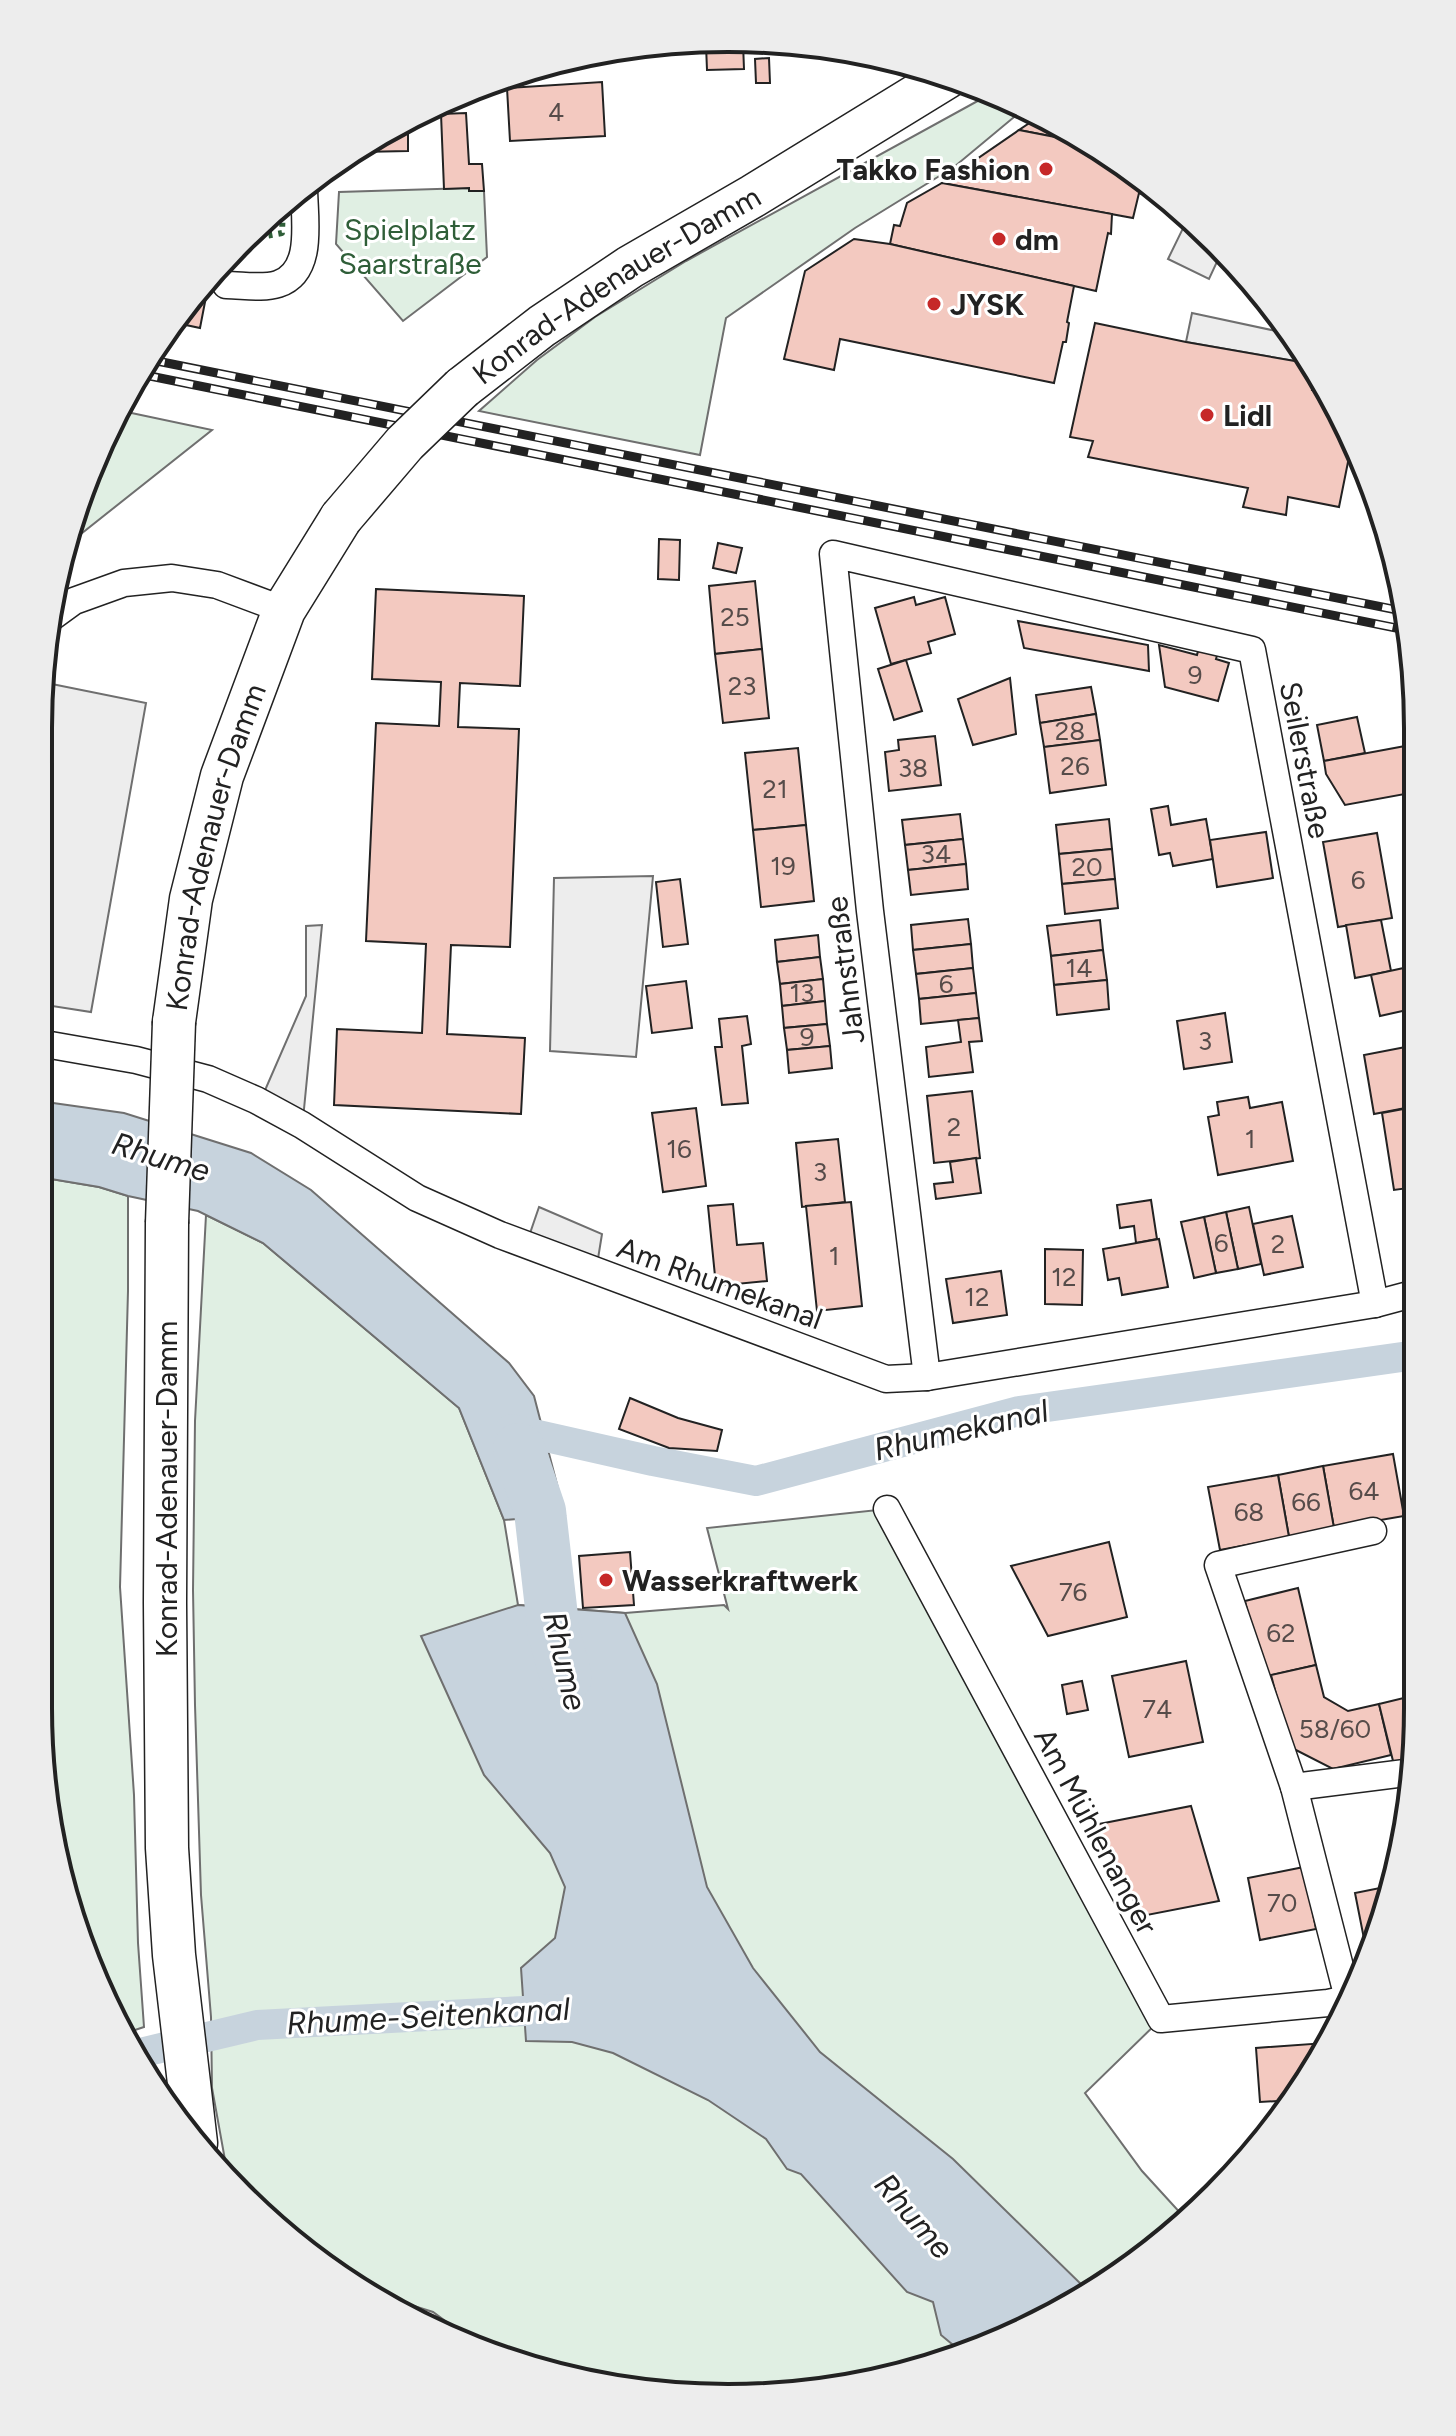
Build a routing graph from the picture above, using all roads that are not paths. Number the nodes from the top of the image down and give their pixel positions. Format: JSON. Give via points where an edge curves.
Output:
{"nodes":[{"id":1,"x":934,"y":85,"type":"edge"},
{"id":2,"x":304,"y":202,"type":"edge"},
{"id":3,"x":226,"y":285,"type":"dead end"},
{"id":4,"x":833,"y":554,"type":"joint"},
{"id":5,"x":63,"y":609,"type":"edge"},
{"id":6,"x":284,"y":610,"type":"junction"},
{"id":7,"x":52,"y":1045,"type":"edge"},
{"id":8,"x":1404,"y":1296,"type":"edge"},
{"id":9,"x":1375,"y":1304,"type":"junction"},
{"id":10,"x":927,"y":1377,"type":"junction"},
{"id":11,"x":887,"y":1509,"type":"dead end"},
{"id":12,"x":1373,"y":1531,"type":"dead end"},
{"id":13,"x":1401,"y":1774,"type":"edge"},
{"id":14,"x":1294,"y":1787,"type":"junction"},
{"id":15,"x":1339,"y":1996,"type":"edge"},
{"id":16,"x":1335,"y":2004,"type":"edge"},
{"id":17,"x":194,"y":2122,"type":"edge"}],
"edges":[{"from":1,"to":6,"type":"main road","name":"Konrad-Adenauer-Damm","bridge":true,"via":[[630,267],[462,388],[405,443],[341,518]]},
{"from":2,"to":3,"type":"street","via":[[305,250],[295,274],[277,285]]},
{"from":4,"to":9,"type":"street","name":"Seilerstraße","via":[[1252,650]]},
{"from":4,"to":10,"type":"street","name":"Jahnstraße"},
{"from":5,"to":6,"type":"street","via":[[124,583],[172,578],[217,585]]},
{"from":6,"to":17,"type":"main road","name":"Konrad-Adenauer-Damm","bridge":true,"via":[[206,834],[174,1022],[167,1223],[167,1848]]},
{"from":7,"to":10,"type":"street","name":"Am Rhumekanal","via":[[208,1079],[302,1125],[417,1198],[500,1235],[886,1379]]},
{"from":8,"to":9,"type":"street","name":"Am Rhumekanal"},
{"from":9,"to":10,"type":"street","name":"Am Rhumekanal"},
{"from":11,"to":16,"type":"street","name":"Am Mühlenanger","via":[[1161,2019]]},
{"from":12,"to":14,"type":"street","via":[[1218,1565]]},
{"from":13,"to":14,"type":"street"},
{"from":14,"to":15,"type":"street"}]}
